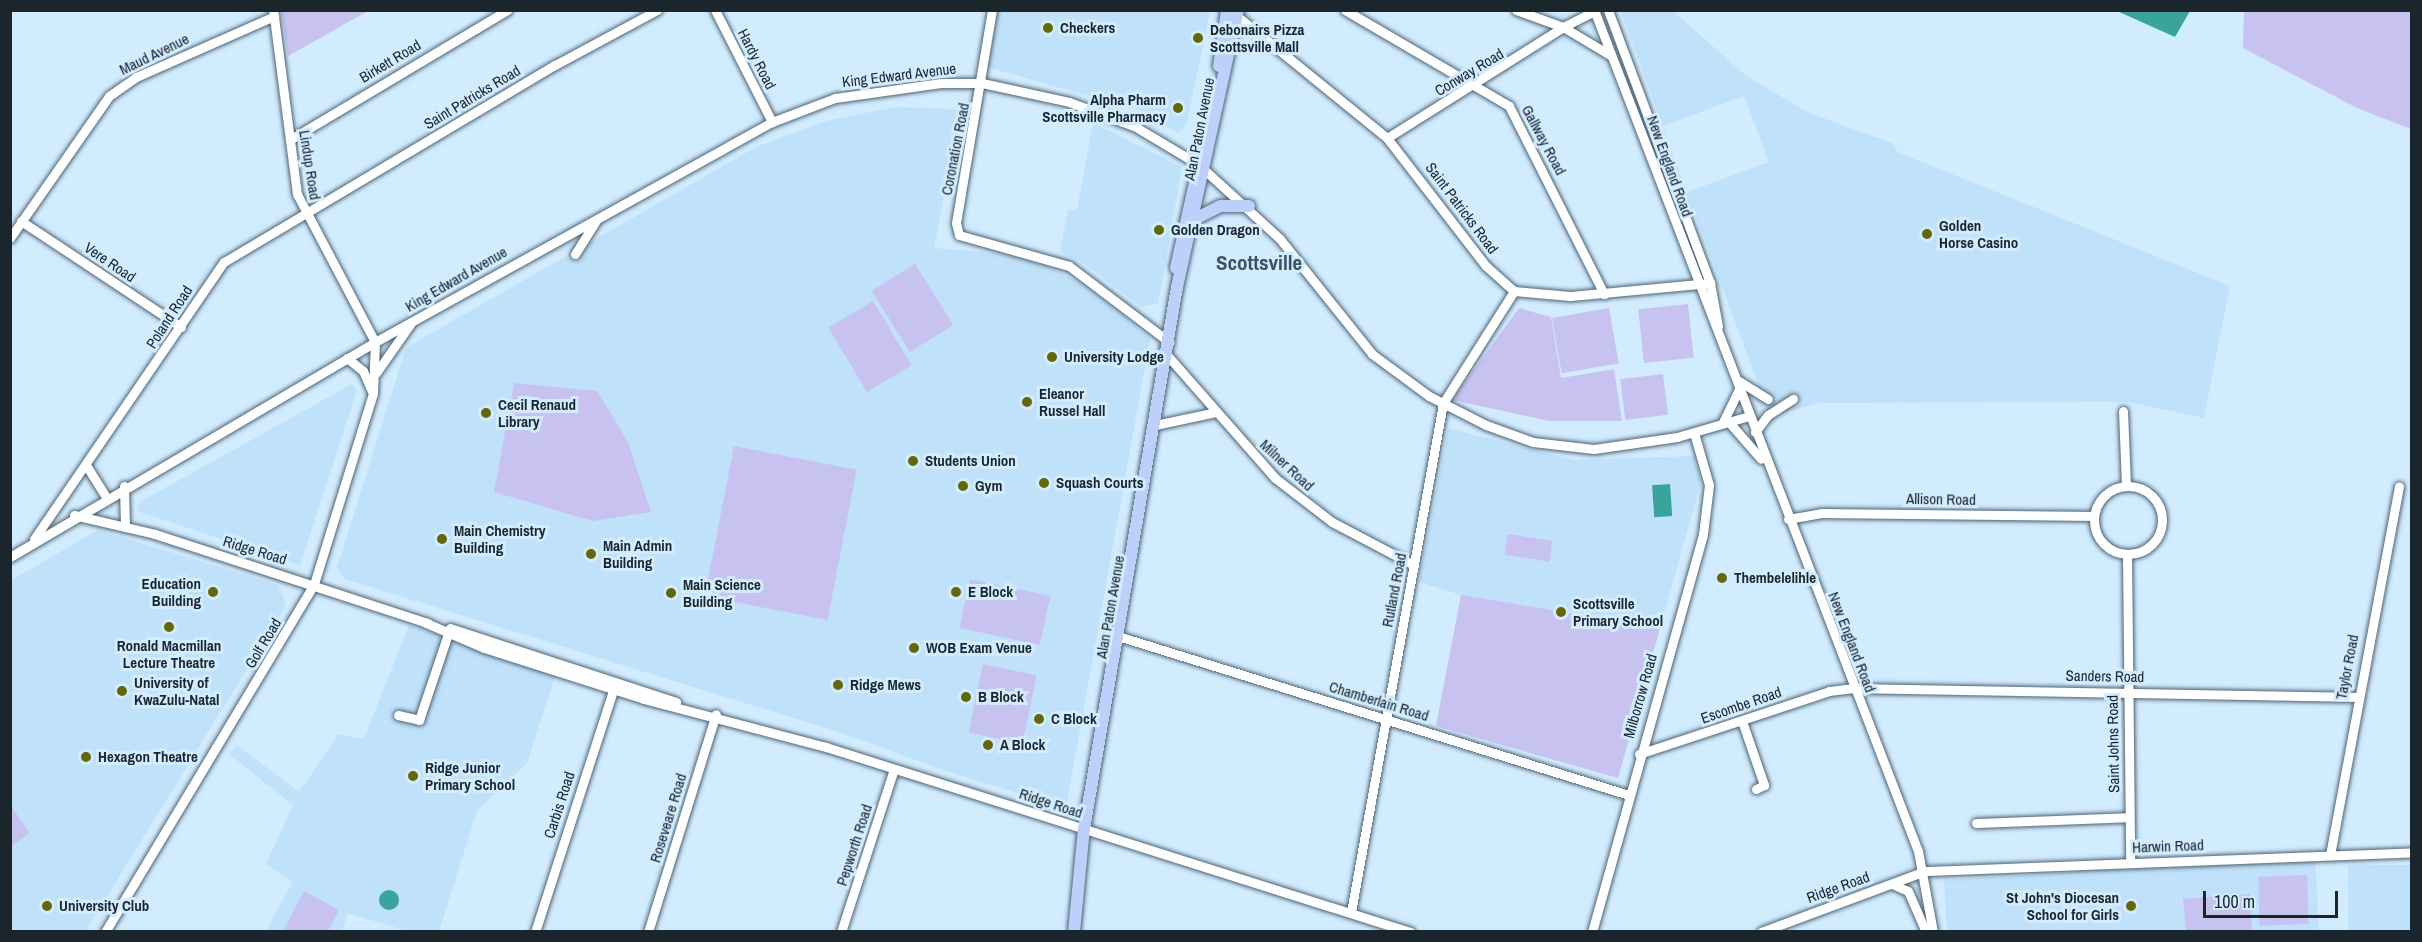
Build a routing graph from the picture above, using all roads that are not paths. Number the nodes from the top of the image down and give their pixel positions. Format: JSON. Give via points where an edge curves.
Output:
{"nodes":[{"id":1,"x":507,"y":10,"type":"edge"},
{"id":2,"x":657,"y":10,"type":"edge"},
{"id":3,"x":715,"y":10,"type":"edge"},
{"id":4,"x":992,"y":10,"type":"edge"},
{"id":5,"x":1345,"y":10,"type":"edge"},
{"id":6,"x":1516,"y":10,"type":"edge"},
{"id":7,"x":1608,"y":10,"type":"edge"},
{"id":8,"x":1595,"y":11,"type":"edge"},
{"id":9,"x":1234,"y":12,"type":"edge"},
{"id":10,"x":273,"y":13,"type":"edge"},
{"id":11,"x":1563,"y":27,"type":"junction"},
{"id":12,"x":1613,"y":58,"type":"junction"},
{"id":13,"x":982,"y":83,"type":"junction"},
{"id":14,"x":1478,"y":86,"type":"junction"},
{"id":15,"x":772,"y":122,"type":"junction"},
{"id":16,"x":1387,"y":138,"type":"junction"},
{"id":17,"x":291,"y":139,"type":"junction"},
{"id":18,"x":1202,"y":167,"type":"junction"},
{"id":19,"x":1249,"y":206,"type":"junction"},
{"id":20,"x":303,"y":212,"type":"junction"},
{"id":21,"x":602,"y":214,"type":"junction"},
{"id":22,"x":1193,"y":220,"type":"junction"},
{"id":23,"x":21,"y":221,"type":"junction"},
{"id":24,"x":956,"y":223,"type":"joint"},
{"id":25,"x":10,"y":238,"type":"edge"},
{"id":26,"x":575,"y":254,"type":"dead end"},
{"id":27,"x":1710,"y":283,"type":"junction"},
{"id":28,"x":1697,"y":284,"type":"junction"},
{"id":29,"x":1177,"y":287,"type":"junction"},
{"id":30,"x":1514,"y":291,"type":"junction"},
{"id":31,"x":1604,"y":294,"type":"junction"},
{"id":32,"x":415,"y":319,"type":"junction"},
{"id":33,"x":181,"y":327,"type":"junction"},
{"id":34,"x":1719,"y":331,"type":"junction"},
{"id":35,"x":375,"y":342,"type":"junction"},
{"id":36,"x":1168,"y":348,"type":"junction"},
{"id":37,"x":347,"y":358,"type":"junction"},
{"id":38,"x":376,"y":374,"type":"junction"},
{"id":39,"x":1734,"y":375,"type":"junction"},
{"id":40,"x":1739,"y":388,"type":"junction"},
{"id":41,"x":373,"y":393,"type":"junction"},
{"id":42,"x":1768,"y":399,"type":"dead end"},
{"id":43,"x":1793,"y":399,"type":"dead end"},
{"id":44,"x":1443,"y":404,"type":"junction"},
{"id":45,"x":2123,"y":411,"type":"dead end"},
{"id":46,"x":1216,"y":412,"type":"junction"},
{"id":47,"x":1745,"y":413,"type":"junction"},
{"id":48,"x":1725,"y":422,"type":"junction"},
{"id":49,"x":1155,"y":424,"type":"junction"},
{"id":50,"x":1755,"y":432,"type":"junction"},
{"id":51,"x":1694,"y":433,"type":"junction"},
{"id":52,"x":86,"y":465,"type":"junction"},
{"id":53,"x":1773,"y":479,"type":"junction"},
{"id":54,"x":2126,"y":485,"type":"junction"},
{"id":55,"x":124,"y":486,"type":"junction"},
{"id":56,"x":2398,"y":486,"type":"dead end"},
{"id":57,"x":106,"y":497,"type":"junction"},
{"id":58,"x":74,"y":515,"type":"junction"},
{"id":59,"x":2093,"y":516,"type":"junction"},
{"id":60,"x":1788,"y":519,"type":"junction"},
{"id":61,"x":125,"y":527,"type":"junction"},
{"id":62,"x":31,"y":544,"type":"junction"},
{"id":63,"x":2127,"y":554,"type":"junction"},
{"id":64,"x":10,"y":557,"type":"edge"},
{"id":65,"x":1414,"y":565,"type":"junction"},
{"id":66,"x":314,"y":584,"type":"junction"},
{"id":67,"x":424,"y":622,"type":"junction"},
{"id":68,"x":448,"y":634,"type":"junction"},
{"id":69,"x":1121,"y":638,"type":"junction"},
{"id":70,"x":615,"y":684,"type":"junction"},
{"id":71,"x":1854,"y":688,"type":"junction"},
{"id":72,"x":2127,"y":691,"type":"junction"},
{"id":73,"x":2356,"y":697,"type":"junction"},
{"id":74,"x":716,"y":714,"type":"junction"},
{"id":75,"x":398,"y":715,"type":"dead end"},
{"id":76,"x":1383,"y":717,"type":"junction"},
{"id":77,"x":1742,"y":721,"type":"junction"},
{"id":78,"x":1639,"y":754,"type":"junction"},
{"id":79,"x":894,"y":769,"type":"junction"},
{"id":80,"x":1756,"y":789,"type":"dead end"},
{"id":81,"x":1629,"y":795,"type":"junction"},
{"id":82,"x":2129,"y":818,"type":"junction"},
{"id":83,"x":1976,"y":823,"type":"dead end"},
{"id":84,"x":1083,"y":829,"type":"junction"},
{"id":85,"x":2412,"y":852,"type":"edge"},
{"id":86,"x":2330,"y":855,"type":"junction"},
{"id":87,"x":2130,"y":862,"type":"junction"},
{"id":88,"x":1925,"y":871,"type":"junction"},
{"id":89,"x":1892,"y":884,"type":"junction"},
{"id":90,"x":1351,"y":912,"type":"junction"},
{"id":91,"x":1791,"y":921,"type":"junction"},
{"id":92,"x":105,"y":932,"type":"edge"},
{"id":93,"x":535,"y":932,"type":"edge"},
{"id":94,"x":648,"y":932,"type":"edge"},
{"id":95,"x":841,"y":932,"type":"edge"},
{"id":96,"x":1074,"y":932,"type":"edge"},
{"id":97,"x":1410,"y":932,"type":"edge"},
{"id":98,"x":1592,"y":932,"type":"edge"},
{"id":99,"x":1761,"y":932,"type":"edge"},
{"id":100,"x":1792,"y":932,"type":"edge"},
{"id":101,"x":1926,"y":932,"type":"edge"},
{"id":102,"x":1933,"y":932,"type":"edge"}],
"edges":[{"from":1,"to":17,"type":"street","name":"Birkett Road"},
{"from":2,"to":20,"type":"street","name":"Saint Patricks Road"},
{"from":3,"to":15,"type":"street","name":"Hardy Road"},
{"from":4,"to":13,"type":"street","name":"Coronation Road"},
{"from":5,"to":14,"type":"street","name":"Gallway Road"},
{"from":6,"to":11,"type":"street"},
{"from":7,"to":27,"type":"street","name":"New England Road"},
{"from":8,"to":11,"type":"street","name":"Conway Road"},
{"from":8,"to":12,"type":"street","name":"New England Road"},
{"from":9,"to":16,"type":"street","name":"Saint Patricks Road"},
{"from":9,"to":18,"type":"main road","name":"Alan Paton Avenue"},
{"from":10,"to":17,"type":"street","name":"Lindup Road"},
{"from":10,"to":23,"type":"street","name":"Maud Avenue","via":[[136,77],[109,96]]},
{"from":11,"to":12,"type":"street","via":[[1591,39]]},
{"from":11,"to":14,"type":"street","name":"Conway Road"},
{"from":12,"to":28,"type":"street","name":"New England Road"},
{"from":13,"to":15,"type":"street","name":"King Edward Avenue","via":[[857,93]]},
{"from":13,"to":18,"type":"street","name":"King Edward Avenue","via":[[1120,119]]},
{"from":13,"to":24,"type":"street","name":"Coronation Road"},
{"from":14,"to":16,"type":"street","name":"Conway Road"},
{"from":14,"to":31,"type":"street","name":"Gallway Road","via":[[1518,119]]},
{"from":15,"to":21,"type":"street","name":"King Edward Avenue"},
{"from":16,"to":30,"type":"street","name":"Saint Patricks Road","via":[[1486,266]]},
{"from":17,"to":20,"type":"street","name":"Lindup Road"},
{"from":18,"to":19,"type":"street","name":"King Edward Avenue"},
{"from":18,"to":22,"type":"main road","name":"Alan Paton Avenue"},
{"from":18,"to":29,"type":"main road","name":"Alan Paton Avenue","via":[[1179,248]]},
{"from":19,"to":22,"type":"main road","via":[[1221,206]]},
{"from":19,"to":44,"type":"street","name":"King Edward Avenue","via":[[1372,354]]},
{"from":20,"to":33,"type":"street","name":"Poland Road","via":[[224,262]]},
{"from":20,"to":35,"type":"street","name":"Lindup Road"},
{"from":21,"to":26,"type":"street"},
{"from":21,"to":32,"type":"street","name":"King Edward Avenue"},
{"from":22,"to":29,"type":"main road","name":"Alan Paton Avenue"},
{"from":23,"to":25,"type":"street","name":"Maud Avenue"},
{"from":23,"to":33,"type":"street","name":"Vere Road"},
{"from":24,"to":36,"type":"street","name":"Milner Road","via":[[963,238],[1069,266]]},
{"from":27,"to":28,"type":"street"},
{"from":27,"to":34,"type":"street","name":"New England Road"},
{"from":28,"to":31,"type":"street"},
{"from":28,"to":34,"type":"street","name":"New England Road"},
{"from":29,"to":36,"type":"main road","name":"Alan Paton Avenue"},
{"from":30,"to":31,"type":"street","via":[[1538,297]]},
{"from":30,"to":44,"type":"street","name":"Rutland Road"},
{"from":32,"to":35,"type":"street","name":"King Edward Avenue"},
{"from":32,"to":38,"type":"street"},
{"from":33,"to":52,"type":"street","name":"Poland Road"},
{"from":34,"to":39,"type":"street","name":"New England Road"},
{"from":35,"to":37,"type":"street","name":"King Edward Avenue"},
{"from":35,"to":38,"type":"street","name":"Golf Road"},
{"from":36,"to":46,"type":"street","name":"Milner Road"},
{"from":36,"to":49,"type":"main road","name":"Alan Paton Avenue"},
{"from":37,"to":41,"type":"street","via":[[363,371]]},
{"from":37,"to":55,"type":"street","name":"King Edward Avenue"},
{"from":38,"to":41,"type":"street","name":"Golf Road"},
{"from":39,"to":40,"type":"street","name":"New England Road"},
{"from":39,"to":42,"type":"street","via":[[1752,394]]},
{"from":40,"to":47,"type":"street","name":"New England Road"},
{"from":40,"to":48,"type":"street"},
{"from":41,"to":66,"type":"street","name":"Golf Road"},
{"from":43,"to":50,"type":"street","via":[[1768,415]]},
{"from":44,"to":51,"type":"street","name":"King Edward Avenue","via":[[1504,433],[1557,447],[1622,446]]},
{"from":44,"to":65,"type":"street","name":"Rutland Road"},
{"from":45,"to":54,"type":"street"},
{"from":46,"to":49,"type":"street"},
{"from":46,"to":65,"type":"street","name":"Milner Road","via":[[1301,500]]},
{"from":47,"to":48,"type":"street","name":"King Edward Avenue"},
{"from":47,"to":50,"type":"street","name":"New England Road"},
{"from":48,"to":51,"type":"street","name":"King Edward Avenue"},
{"from":48,"to":53,"type":"street","via":[[1750,442]]},
{"from":49,"to":69,"type":"main road","name":"Alan Paton Avenue"},
{"from":50,"to":53,"type":"street","name":"New England Road"},
{"from":51,"to":78,"type":"street","name":"Milborrow Road","via":[[1709,485],[1702,534]]},
{"from":52,"to":57,"type":"street"},
{"from":52,"to":62,"type":"street","name":"Poland Road"},
{"from":53,"to":60,"type":"street","name":"New England Road"},
{"from":54,"to":59,"type":"street","via":[[2110,490]]},
{"from":54,"to":63,"type":"street","via":[[2147,491],[2162,519],[2156,540]]},
{"from":55,"to":57,"type":"street","name":"King Edward Avenue"},
{"from":55,"to":61,"type":"street"},
{"from":56,"to":73,"type":"street","name":"Taylor Road"},
{"from":57,"to":58,"type":"street","name":"King Edward Avenue"},
{"from":58,"to":61,"type":"street","name":"Ridge Road"},
{"from":58,"to":62,"type":"street","name":"King Edward Avenue"},
{"from":59,"to":60,"type":"street","name":"Allison Road","via":[[1822,513]]},
{"from":59,"to":63,"type":"street","via":[[2102,543]]},
{"from":60,"to":71,"type":"street","name":"New England Road"},
{"from":61,"to":66,"type":"street","name":"Ridge Road"},
{"from":62,"to":64,"type":"street","name":"King Edward Avenue"},
{"from":63,"to":72,"type":"street","name":"Saint Johns Road"},
{"from":65,"to":76,"type":"street","name":"Rutland Road"},
{"from":66,"to":67,"type":"street","name":"Ridge Road"},
{"from":66,"to":92,"type":"street","name":"Golf Road"},
{"from":67,"to":68,"type":"street","name":"Ridge Road"},
{"from":67,"to":70,"type":"street","name":"Ridge Road"},
{"from":68,"to":70,"type":"street","name":"Ridge Road"},
{"from":68,"to":75,"type":"street","via":[[419,720]]},
{"from":69,"to":76,"type":"street","name":"Chamberlain Road"},
{"from":69,"to":84,"type":"main road","name":"Alan Paton Avenue"},
{"from":70,"to":74,"type":"street","name":"Ridge Road"},
{"from":70,"to":93,"type":"street","name":"Carbis Road"},
{"from":71,"to":72,"type":"street","name":"Sanders Road"},
{"from":71,"to":77,"type":"street","name":"Escombe Road"},
{"from":71,"to":88,"type":"street","name":"New England Road"},
{"from":72,"to":73,"type":"street","name":"Sanders Road"},
{"from":72,"to":82,"type":"street","name":"Saint Johns Road"},
{"from":73,"to":86,"type":"street","name":"Taylor Road"},
{"from":74,"to":79,"type":"street","name":"Ridge Road"},
{"from":74,"to":94,"type":"street","name":"Roseveare Road"},
{"from":76,"to":81,"type":"street","name":"Chamberlain Road"},
{"from":76,"to":90,"type":"street","name":"Rutland Road"},
{"from":77,"to":78,"type":"street","name":"Escombe Road"},
{"from":77,"to":80,"type":"street","via":[[1764,785]]},
{"from":78,"to":81,"type":"street","name":"Milborrow Road"},
{"from":79,"to":84,"type":"street","name":"Ridge Road"},
{"from":79,"to":95,"type":"street","name":"Pepworth Road"},
{"from":81,"to":98,"type":"street","name":"Milborrow Road"},
{"from":82,"to":83,"type":"street"},
{"from":82,"to":87,"type":"street","name":"Saint Johns Road"},
{"from":84,"to":90,"type":"street","name":"Ridge Road"},
{"from":84,"to":96,"type":"main road","name":"Alan Paton Avenue"},
{"from":85,"to":86,"type":"street","name":"Harwin Road"},
{"from":86,"to":87,"type":"street","name":"Harwin Road"},
{"from":87,"to":88,"type":"street","name":"Harwin Road"},
{"from":88,"to":89,"type":"street","name":"Ridge Road"},
{"from":88,"to":102,"type":"street","name":"New England Road"},
{"from":89,"to":91,"type":"street","name":"Ridge Road"},
{"from":89,"to":101,"type":"street","via":[[1908,891]]},
{"from":90,"to":97,"type":"street","name":"Ridge Road"},
{"from":91,"to":99,"type":"street","name":"Ridge Road"},
{"from":91,"to":100,"type":"street"}]}
